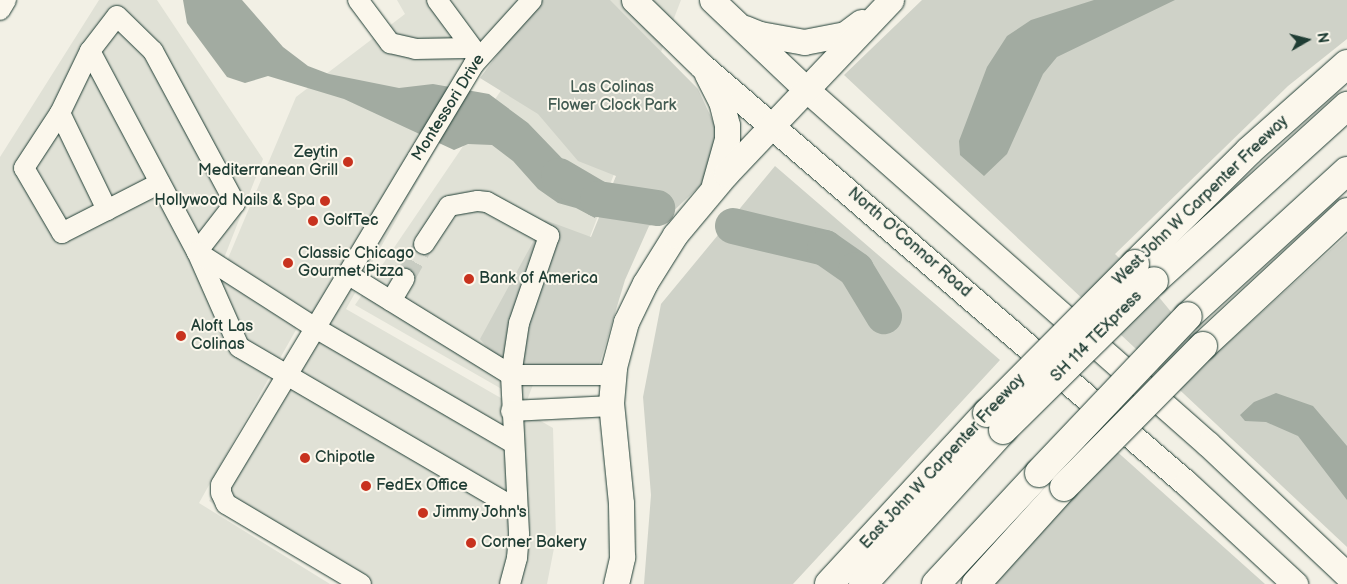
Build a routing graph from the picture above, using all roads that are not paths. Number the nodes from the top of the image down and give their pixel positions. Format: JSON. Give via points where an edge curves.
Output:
{"nodes":[{"id":1,"x":6,"y":0,"type":"edge"},
{"id":2,"x":358,"y":0,"type":"edge"},
{"id":3,"x":532,"y":0,"type":"edge"},
{"id":4,"x":634,"y":0,"type":"edge"},
{"id":5,"x":712,"y":0,"type":"edge"},
{"id":6,"x":890,"y":0,"type":"edge"},
{"id":7,"x":444,"y":4,"type":"edge"},
{"id":8,"x":0,"y":10,"type":"edge"},
{"id":9,"x":740,"y":25,"type":"junction"},
{"id":10,"x":90,"y":50,"type":"junction"},
{"id":11,"x":475,"y":56,"type":"junction"},
{"id":12,"x":1347,"y":64,"type":"edge"},
{"id":13,"x":703,"y":67,"type":"junction"},
{"id":14,"x":807,"y":90,"type":"junction"},
{"id":15,"x":1347,"y":106,"type":"edge"},
{"id":16,"x":60,"y":113,"type":"junction"},
{"id":17,"x":773,"y":125,"type":"junction"},
{"id":18,"x":1347,"y":171,"type":"edge"},
{"id":19,"x":160,"y":182,"type":"junction"},
{"id":20,"x":712,"y":193,"type":"junction"},
{"id":21,"x":107,"y":210,"type":"junction"},
{"id":22,"x":1347,"y":212,"type":"edge"},
{"id":23,"x":424,"y":244,"type":"tunnel mouth"},
{"id":24,"x":197,"y":252,"type":"junction"},
{"id":25,"x":1144,"y":272,"type":"junction"},
{"id":26,"x":349,"y":275,"type":"junction"},
{"id":27,"x":404,"y":279,"type":"tunnel mouth"},
{"id":28,"x":391,"y":301,"type":"junction"},
{"id":29,"x":317,"y":329,"type":"junction"},
{"id":30,"x":1058,"y":341,"type":"joint"},
{"id":31,"x":287,"y":375,"type":"junction"},
{"id":32,"x":511,"y":375,"type":"junction"},
{"id":33,"x":614,"y":375,"type":"junction"},
{"id":34,"x":612,"y":406,"type":"junction"},
{"id":35,"x":511,"y":411,"type":"junction"},
{"id":36,"x":995,"y":422,"type":"junction"},
{"id":37,"x":512,"y":443,"type":"junction"},
{"id":38,"x":518,"y":510,"type":"junction"},
{"id":39,"x":1347,"y":575,"type":"edge"},
{"id":40,"x":361,"y":584,"type":"edge"},
{"id":41,"x":510,"y":584,"type":"edge"},
{"id":42,"x":616,"y":584,"type":"edge"},
{"id":43,"x":829,"y":584,"type":"edge"},
{"id":44,"x":864,"y":584,"type":"edge"},
{"id":45,"x":936,"y":584,"type":"edge"},
{"id":46,"x":976,"y":584,"type":"edge"},
{"id":47,"x":1295,"y":584,"type":"edge"}],
"edges":[{"from":1,"to":8,"type":"lane"},
{"from":2,"to":11,"type":"lane","via":[[390,43]]},
{"from":3,"to":11,"type":"lane","name":"Montessori Drive"},
{"from":4,"to":13,"type":"main road","name":"North O'Connor Road"},
{"from":5,"to":9,"type":"main road"},
{"from":6,"to":9,"type":"main road","via":[[845,34],[824,39],[804,42],[781,39]]},
{"from":6,"to":14,"type":"main road"},
{"from":7,"to":11,"type":"lane"},
{"from":9,"to":14,"type":"main road"},
{"from":10,"to":16,"type":"lane"},
{"from":10,"to":19,"type":"lane"},
{"from":10,"to":24,"type":"lane","via":[[117,16],[153,51],[235,203]]},
{"from":11,"to":26,"type":"lane","name":"Montessori Drive"},
{"from":12,"to":25,"type":"highway","name":"West John W Carpenter Freeway","via":[[1249,150]]},
{"from":13,"to":17,"type":"main road","name":"North O'Connor Road"},
{"from":13,"to":20,"type":"main road","via":[[720,101],[727,125],[727,139]]},
{"from":14,"to":17,"type":"main road"},
{"from":14,"to":39,"type":"main road","via":[[1208,444]]},
{"from":15,"to":25,"type":"highway","name":"SH 114 TEXpress"},
{"from":16,"to":21,"type":"lane"},
{"from":16,"to":21,"type":"lane","via":[[24,168],[62,233]]},
{"from":17,"to":20,"type":"main road"},
{"from":17,"to":47,"type":"main road","name":"North O'Connor Road","via":[[1186,483]]},
{"from":18,"to":45,"type":"highway","bridge":true,"via":[[1188,316]]},
{"from":19,"to":21,"type":"lane"},
{"from":19,"to":24,"type":"lane"},
{"from":20,"to":33,"type":"main road","via":[[675,235],[645,283],[626,322]]},
{"from":22,"to":46,"type":"highway","bridge":true,"via":[[1202,346],[1064,487]]},
{"from":23,"to":32,"type":"lane","via":[[450,206],[478,200],[549,236],[519,323]]},
{"from":24,"to":29,"type":"lane"},
{"from":24,"to":31,"type":"lane","via":[[239,347]]},
{"from":25,"to":30,"type":"highway","name":"West John W Carpenter Freeway","bridge":true},
{"from":25,"to":36,"type":"highway","name":"SH 114 TEXpress","bridge":true},
{"from":26,"to":28,"type":"lane"},
{"from":26,"to":29,"type":"lane","name":"Montessori Drive"},
{"from":27,"to":28,"type":"lane"},
{"from":28,"to":32,"type":"lane"},
{"from":29,"to":31,"type":"lane","name":"Montessori Drive"},
{"from":29,"to":37,"type":"lane"},
{"from":30,"to":36,"type":"highway","name":"East John W Carpenter Freeway","bridge":true},
{"from":31,"to":38,"type":"lane"},
{"from":31,"to":40,"type":"lane","name":"Montessori Drive","via":[[221,485],[222,497],[226,504]]},
{"from":32,"to":33,"type":"lane"},
{"from":32,"to":35,"type":"lane"},
{"from":33,"to":34,"type":"main road"},
{"from":34,"to":35,"type":"lane"},
{"from":34,"to":42,"type":"main road","via":[[621,503],[622,556]]},
{"from":35,"to":37,"type":"lane"},
{"from":36,"to":43,"type":"highway","name":"East John W Carpenter Freeway"},
{"from":36,"to":44,"type":"highway","name":"SH 114 TEXpress"},
{"from":37,"to":38,"type":"lane"},
{"from":38,"to":41,"type":"lane","via":[[517,558]]}]}
